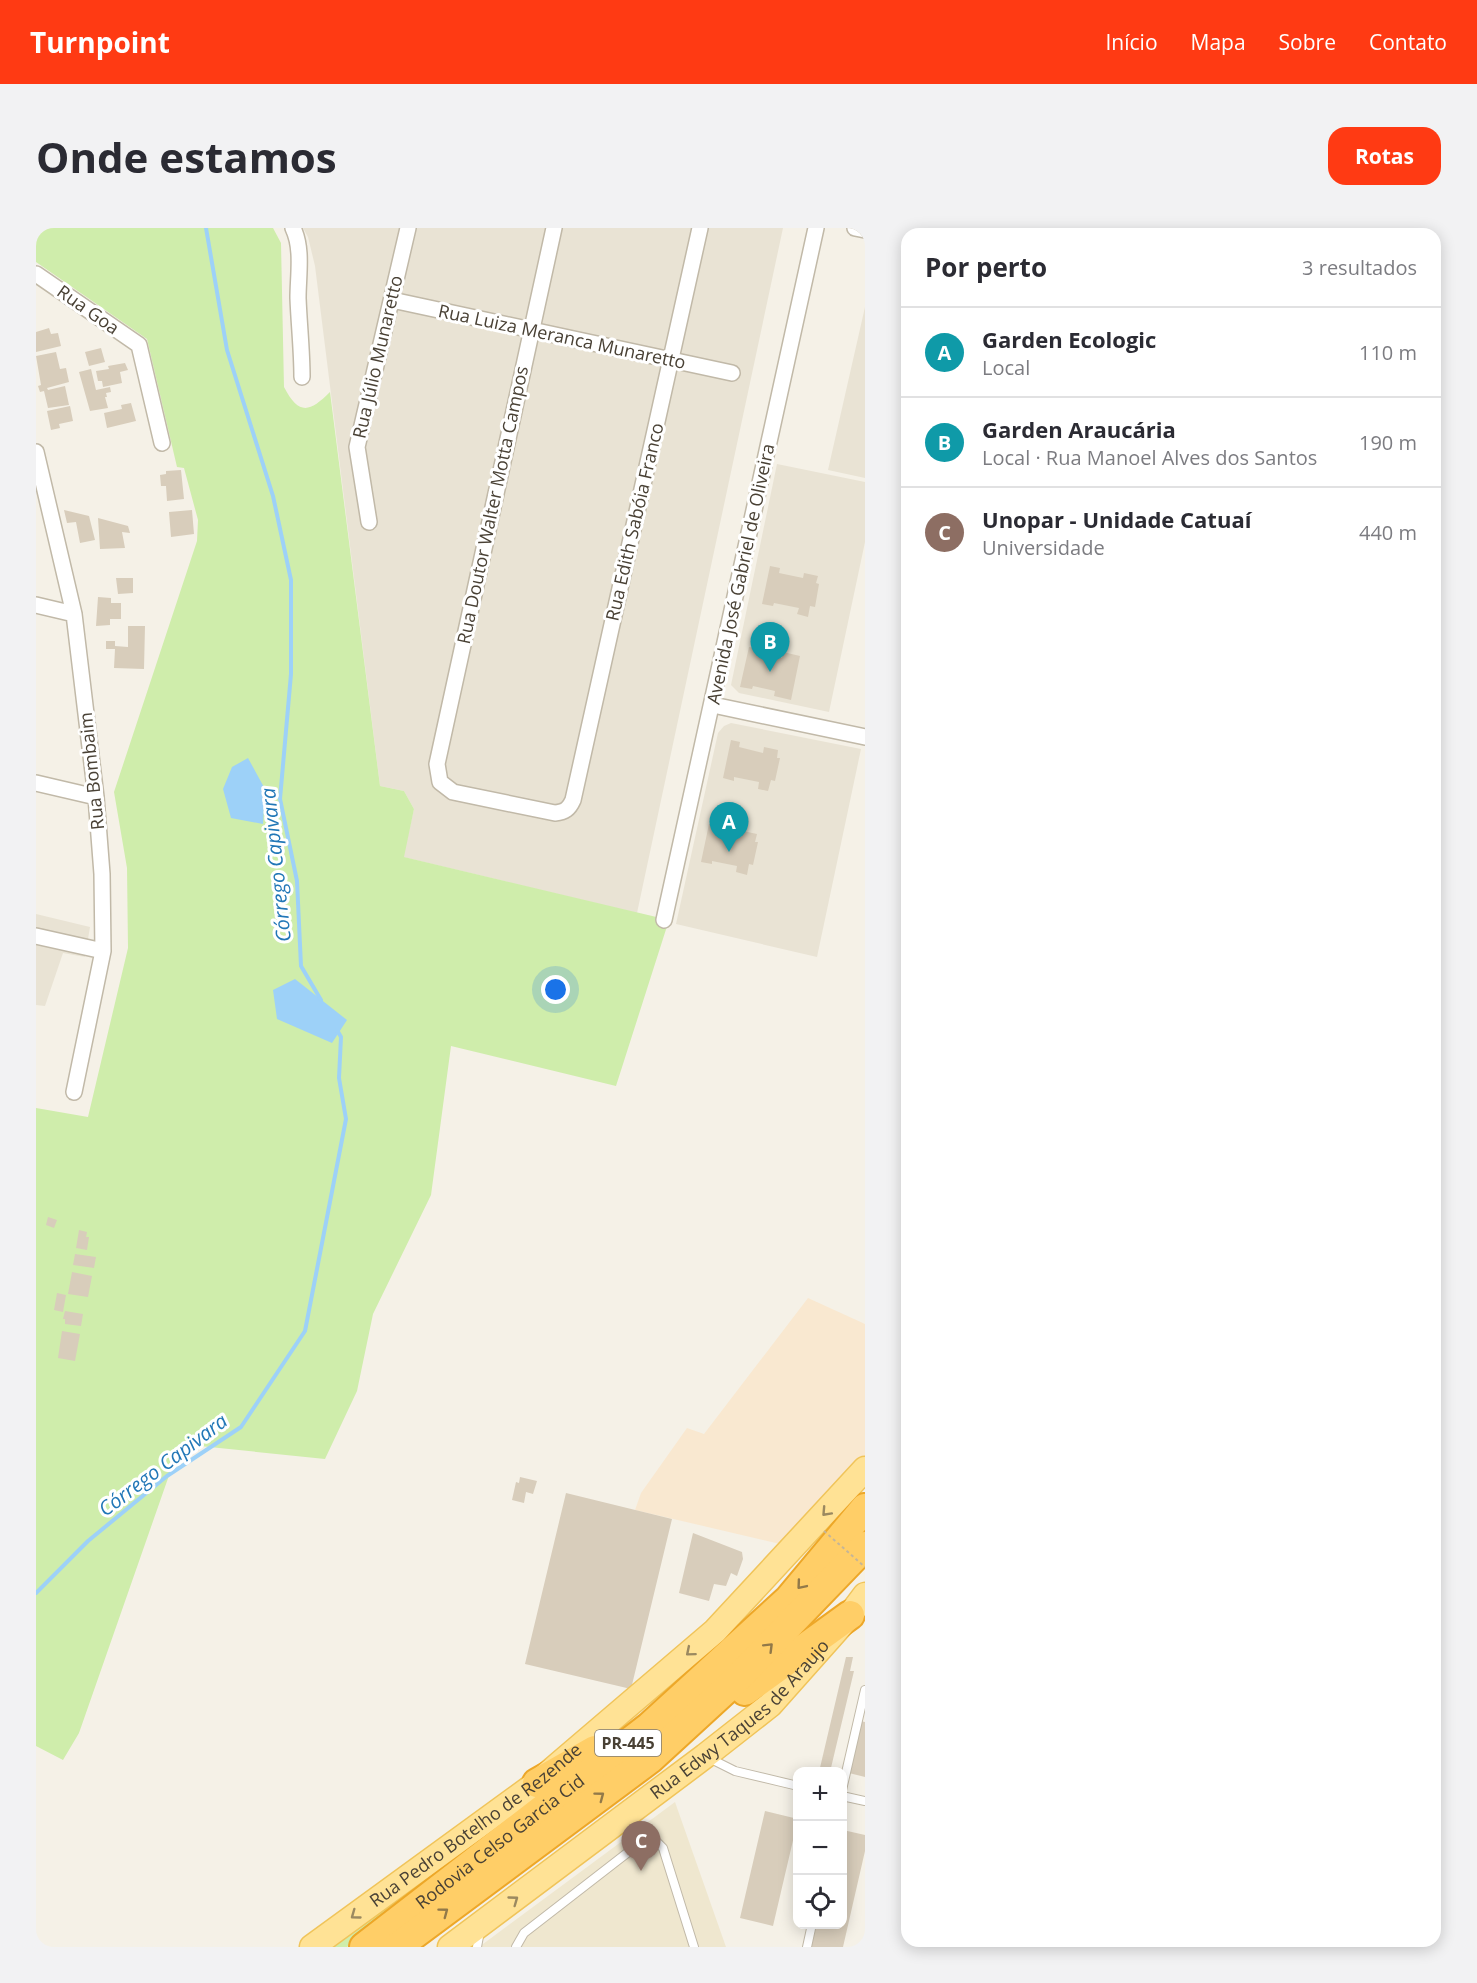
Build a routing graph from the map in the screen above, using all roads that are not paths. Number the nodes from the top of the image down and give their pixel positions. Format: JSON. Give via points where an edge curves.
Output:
{"nodes":[{"id":1,"x":293,"y":228,"type":"edge"},
{"id":2,"x":408,"y":228,"type":"edge"},
{"id":3,"x":554,"y":228,"type":"edge"},
{"id":4,"x":700,"y":228,"type":"edge"},
{"id":5,"x":816,"y":228,"type":"edge"},
{"id":6,"x":855,"y":228,"type":"edge"},
{"id":7,"x":865,"y":230,"type":"edge"},
{"id":8,"x":36,"y":274,"type":"edge"},
{"id":9,"x":392,"y":300,"type":"junction"},
{"id":10,"x":531,"y":331,"type":"junction"},
{"id":11,"x":671,"y":360,"type":"junction"},
{"id":12,"x":732,"y":373,"type":"dead end"},
{"id":13,"x":302,"y":377,"type":"dead end"},
{"id":14,"x":162,"y":443,"type":"dead end"},
{"id":15,"x":36,"y":452,"type":"edge"},
{"id":16,"x":369,"y":522,"type":"dead end"},
{"id":17,"x":36,"y":605,"type":"edge"},
{"id":18,"x":74,"y":614,"type":"junction"},
{"id":19,"x":712,"y":705,"type":"junction"},
{"id":20,"x":865,"y":737,"type":"edge"},
{"id":21,"x":36,"y":783,"type":"edge"},
{"id":22,"x":96,"y":797,"type":"junction"},
{"id":23,"x":563,"y":812,"type":"joint"},
{"id":24,"x":664,"y":920,"type":"dead end"},
{"id":25,"x":36,"y":936,"type":"edge"},
{"id":26,"x":103,"y":951,"type":"junction"},
{"id":27,"x":74,"y":1092,"type":"dead end"},
{"id":28,"x":865,"y":1469,"type":"edge"},
{"id":29,"x":865,"y":1508,"type":"edge"},
{"id":30,"x":865,"y":1546,"type":"edge"},
{"id":31,"x":857,"y":1605,"type":"edge"},
{"id":32,"x":865,"y":1690,"type":"edge"},
{"id":33,"x":665,"y":1711,"type":"junction"},
{"id":34,"x":705,"y":1756,"type":"junction"},
{"id":35,"x":650,"y":1759,"type":"junction"},
{"id":36,"x":847,"y":1772,"type":"edge"},
{"id":37,"x":537,"y":1783,"type":"junction"},
{"id":38,"x":793,"y":1785,"type":"edge"},
{"id":39,"x":847,"y":1797,"type":"edge"},
{"id":40,"x":865,"y":1801,"type":"edge"},
{"id":41,"x":482,"y":1924,"type":"junction"},
{"id":42,"x":811,"y":1929,"type":"edge"},
{"id":43,"x":312,"y":1947,"type":"edge"},
{"id":44,"x":364,"y":1947,"type":"edge"},
{"id":45,"x":396,"y":1947,"type":"edge"},
{"id":46,"x":450,"y":1947,"type":"edge"},
{"id":47,"x":477,"y":1947,"type":"edge"},
{"id":48,"x":516,"y":1947,"type":"edge"},
{"id":49,"x":694,"y":1947,"type":"edge"},
{"id":50,"x":807,"y":1947,"type":"edge"}],
"edges":[{"from":1,"to":13,"type":"street","via":[[299,255]]},
{"from":2,"to":9,"type":"street","name":"Rua Júlio Munaretto"},
{"from":3,"to":10,"type":"street","name":"Rua Doutor Walter Motta Campos"},
{"from":4,"to":11,"type":"street","name":"Rua Edith Sabóia Franco"},
{"from":5,"to":19,"type":"street","name":"Avenida José Gabriel de Oliveira"},
{"from":6,"to":7,"type":"street"},
{"from":8,"to":14,"type":"street","name":"Rua Goa","via":[[139,345]]},
{"from":9,"to":10,"type":"street","name":"Rua Luiza Meranca Munaretto"},
{"from":9,"to":16,"type":"street","name":"Rua Júlio Munaretto","via":[[357,447]]},
{"from":10,"to":11,"type":"street","name":"Rua Luiza Meranca Munaretto"},
{"from":10,"to":23,"type":"street","name":"Rua Doutor Walter Motta Campos","via":[[437,764],[440,782],[453,792]]},
{"from":11,"to":12,"type":"street","name":"Rua Luiza Meranca Munaretto"},
{"from":11,"to":23,"type":"street","name":"Rua Edith Sabóia Franco","via":[[573,800]]},
{"from":15,"to":18,"type":"street","name":"Rua Bombaim"},
{"from":17,"to":18,"type":"street"},
{"from":18,"to":22,"type":"street","name":"Rua Bombaim"},
{"from":19,"to":20,"type":"street"},
{"from":19,"to":24,"type":"street","name":"Avenida José Gabriel de Oliveira"},
{"from":21,"to":22,"type":"street"},
{"from":22,"to":26,"type":"street","name":"Rua Bombaim"},
{"from":25,"to":26,"type":"street"},
{"from":26,"to":27,"type":"street","name":"Rua Bombaim"},
{"from":28,"to":37,"type":"main road","name":"Rua Pedro Botelho de Rezende","one_way":true,"via":[[715,1631]]},
{"from":29,"to":33,"type":"highway","name":"Rodovia Celso Garcia Cid","number":"PR-445","one_way":true,"via":[[789,1599]]},
{"from":35,"to":30,"type":"highway","name":"Rodovia Celso Garcia Cid","number":"PR-445","one_way":true,"via":[[774,1643]]},
{"from":31,"to":34,"type":"main road","name":"Rua Edwy Taques de Araujo","via":[[770,1705]]},
{"from":31,"to":35,"type":"highway"},
{"from":32,"to":36,"type":"lane"},
{"from":33,"to":37,"type":"highway"},
{"from":33,"to":44,"type":"highway","name":"Rodovia Celso Garcia Cid","number":"PR-445"},
{"from":34,"to":38,"type":"lane","via":[[735,1772]]},
{"from":41,"to":34,"type":"main road","name":"Rua Edwy Taques de Araujo","one_way":true},
{"from":45,"to":35,"type":"highway","name":"Rodovia Celso Garcia Cid","number":"PR-445","one_way":true},
{"from":37,"to":43,"type":"main road","name":"Rua Pedro Botelho de Rezende","one_way":true},
{"from":39,"to":40,"type":"lane"},
{"from":41,"to":46,"type":"main road","name":"Rua Edwy Taques de Araujo"},
{"from":41,"to":47,"type":"lane"},
{"from":42,"to":50,"type":"lane"},
{"from":48,"to":49,"type":"lane","via":[[524,1933],[640,1843],[650,1840],[656,1840],[663,1848]]}]}
